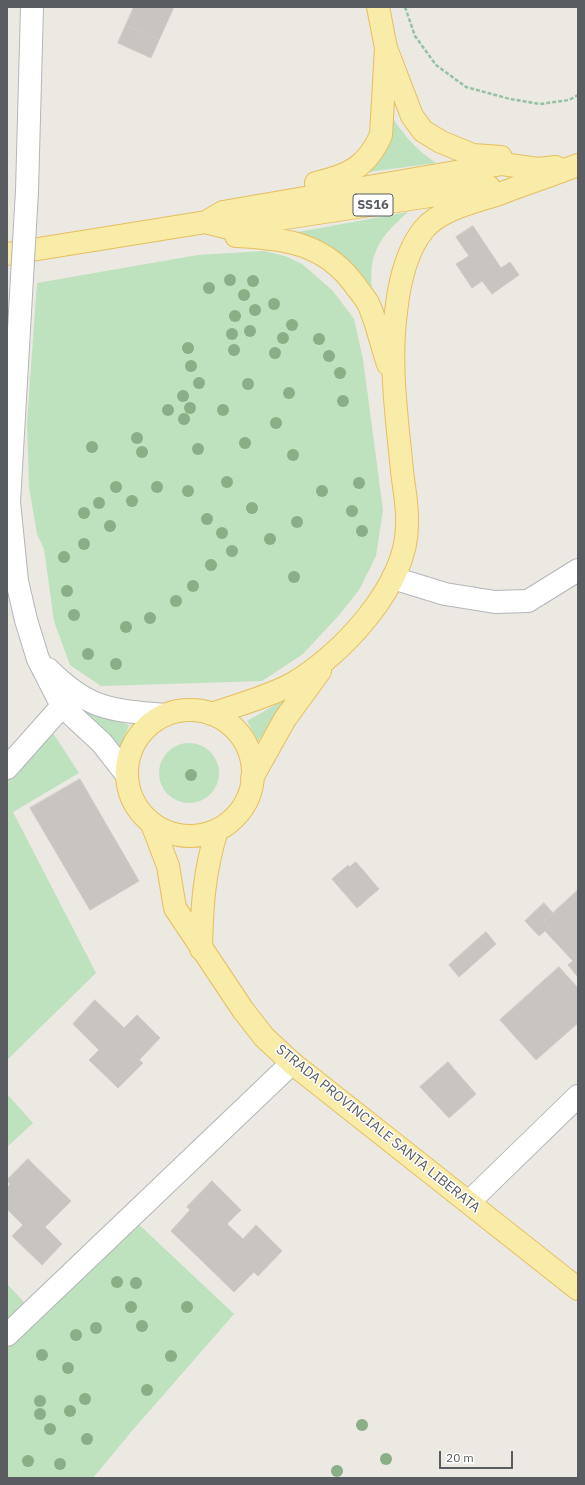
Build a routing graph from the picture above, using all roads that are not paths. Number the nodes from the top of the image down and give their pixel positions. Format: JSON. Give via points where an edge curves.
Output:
{"nodes":[{"id":1,"x":32,"y":7,"type":"edge"},
{"id":2,"x":378,"y":7,"type":"edge"},
{"id":3,"x":386,"y":48,"type":"junction"},
{"id":4,"x":578,"y":164,"type":"edge"},
{"id":5,"x":144,"y":232,"type":"junction"},
{"id":6,"x":7,"y":254,"type":"edge"},
{"id":7,"x":393,"y":381,"type":"junction"},
{"id":8,"x":578,"y":570,"type":"edge"},
{"id":9,"x":393,"y":578,"type":"junction"},
{"id":10,"x":330,"y":657,"type":"junction"},
{"id":11,"x":38,"y":659,"type":"junction"},
{"id":12,"x":62,"y":706,"type":"junction"},
{"id":13,"x":211,"y":714,"type":"junction"},
{"id":14,"x":165,"y":715,"type":"junction"},
{"id":15,"x":7,"y":768,"type":"edge"},
{"id":16,"x":127,"y":775,"type":"junction"},
{"id":17,"x":252,"y":778,"type":"junction"},
{"id":18,"x":152,"y":824,"type":"junction"},
{"id":19,"x":217,"y":830,"type":"junction"},
{"id":20,"x":201,"y":948,"type":"junction"},
{"id":21,"x":292,"y":1063,"type":"junction"},
{"id":22,"x":578,"y":1096,"type":"edge"},
{"id":23,"x":469,"y":1202,"type":"junction"},
{"id":24,"x":578,"y":1289,"type":"edge"},
{"id":25,"x":7,"y":1335,"type":"edge"}],
"edges":[{"from":1,"to":11,"type":"street","bridge":true,"via":[[26,192],[9,502],[17,581]]},
{"from":2,"to":3,"type":"main road"},
{"from":3,"to":4,"type":"main road","via":[[412,116],[423,131],[441,142],[473,154]]},
{"from":3,"to":5,"type":"main road","via":[[382,135],[375,148],[354,170],[339,178],[215,205]]},
{"from":4,"to":5,"type":"main road","number":"SS16","via":[[538,169],[502,164],[223,212],[206,222]]},
{"from":4,"to":7,"type":"main road","via":[[458,208],[434,219],[424,229],[414,242],[398,292]]},
{"from":5,"to":6,"type":"main road","number":"SS16"},
{"from":5,"to":7,"type":"main road","via":[[268,237],[326,255],[339,264],[368,302]]},
{"from":7,"to":9,"type":"main road","via":[[408,523],[403,551]]},
{"from":8,"to":9,"type":"street","via":[[528,601],[495,602],[445,594]]},
{"from":9,"to":10,"type":"main road","via":[[354,634]]},
{"from":10,"to":13,"type":"main road","via":[[290,685]]},
{"from":10,"to":17,"type":"main road","via":[[285,719]]},
{"from":11,"to":12,"type":"street"},
{"from":11,"to":14,"type":"street","via":[[81,698],[120,711]]},
{"from":12,"to":15,"type":"street"},
{"from":12,"to":16,"type":"street","via":[[102,743]]},
{"from":13,"to":14,"type":"main road","via":[[188,711]]},
{"from":13,"to":17,"type":"main road","via":[[228,724],[242,739],[251,757]]},
{"from":14,"to":16,"type":"main road","via":[[149,725],[137,739],[129,756]]},
{"from":16,"to":18,"type":"main road","via":[[130,794],[139,810]]},
{"from":17,"to":19,"type":"main road","via":[[249,794],[242,809],[231,821]]},
{"from":18,"to":19,"type":"main road","via":[[167,832],[184,836],[201,835]]},
{"from":18,"to":20,"type":"main road","name":"STRADA PROVINCIALE SANTA LIBERATA","via":[[168,866],[175,908]]},
{"from":19,"to":20,"type":"main road","via":[[208,858],[203,888]]},
{"from":20,"to":21,"type":"main road","name":"STRADA PROVINCIALE SANTA LIBERATA","via":[[264,1037]]},
{"from":21,"to":23,"type":"main road","name":"STRADA PROVINCIALE SANTA LIBERATA"},
{"from":21,"to":25,"type":"street"},
{"from":22,"to":23,"type":"street"},
{"from":23,"to":24,"type":"main road","name":"STRADA PROVINCIALE SANTA LIBERATA"}]}
